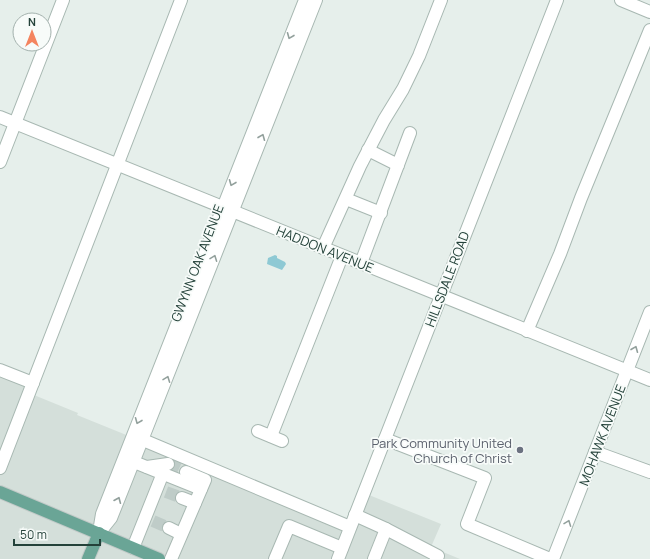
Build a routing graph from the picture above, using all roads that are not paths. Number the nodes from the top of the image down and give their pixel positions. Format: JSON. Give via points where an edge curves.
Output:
{"nodes":[{"id":1,"x":63,"y":0,"type":"edge"},
{"id":2,"x":181,"y":0,"type":"edge"},
{"id":3,"x":305,"y":0,"type":"edge"},
{"id":4,"x":316,"y":0,"type":"edge"},
{"id":5,"x":441,"y":0,"type":"edge"},
{"id":6,"x":557,"y":0,"type":"edge"},
{"id":7,"x":621,"y":0,"type":"edge"},
{"id":8,"x":650,"y":12,"type":"edge"},
{"id":9,"x":650,"y":30,"type":"edge"},
{"id":10,"x":0,"y":117,"type":"edge"},
{"id":11,"x":15,"y":123,"type":"junction"},
{"id":12,"x":410,"y":133,"type":"dead end"},
{"id":13,"x":368,"y":150,"type":"junction"},
{"id":14,"x":0,"y":162,"type":"edge"},
{"id":15,"x":117,"y":165,"type":"junction"},
{"id":16,"x":398,"y":165,"type":"junction"},
{"id":17,"x":346,"y":198,"type":"junction"},
{"id":18,"x":228,"y":209,"type":"junction"},
{"id":19,"x":381,"y":213,"type":"junction"},
{"id":20,"x":323,"y":248,"type":"junction"},
{"id":21,"x":342,"y":256,"type":"junction"},
{"id":22,"x":361,"y":264,"type":"junction"},
{"id":23,"x":441,"y":296,"type":"junction"},
{"id":24,"x":650,"y":312,"type":"edge"},
{"id":25,"x":527,"y":331,"type":"junction"},
{"id":26,"x":0,"y":370,"type":"edge"},
{"id":27,"x":627,"y":371,"type":"junction"},
{"id":28,"x":650,"y":380,"type":"edge"},
{"id":29,"x":33,"y":383,"type":"junction"},
{"id":30,"x":258,"y":431,"type":"dead end"},
{"id":31,"x":385,"y":439,"type":"junction"},
{"id":32,"x":143,"y":440,"type":"junction"},
{"id":33,"x":595,"y":452,"type":"junction"},
{"id":34,"x":134,"y":462,"type":"junction"},
{"id":35,"x":0,"y":468,"type":"edge"},
{"id":36,"x":165,"y":469,"type":"junction"},
{"id":37,"x":186,"y":472,"type":"tunnel mouth"},
{"id":38,"x":650,"y":472,"type":"edge"},
{"id":39,"x":201,"y":489,"type":"junction"},
{"id":40,"x":0,"y":492,"type":"edge"},
{"id":41,"x":182,"y":498,"type":"tunnel mouth"},
{"id":42,"x":195,"y":503,"type":"junction"},
{"id":43,"x":355,"y":515,"type":"junction"},
{"id":44,"x":350,"y":527,"type":"junction"},
{"id":45,"x":169,"y":528,"type":"tunnel mouth"},
{"id":46,"x":386,"y":529,"type":"junction"},
{"id":47,"x":99,"y":533,"type":"junction"},
{"id":48,"x":181,"y":534,"type":"junction"},
{"id":49,"x":133,"y":548,"type":"junction"},
{"id":50,"x":340,"y":554,"type":"edge"},
{"id":51,"x":88,"y":559,"type":"edge"},
{"id":52,"x":159,"y":559,"type":"edge"},
{"id":53,"x":171,"y":559,"type":"edge"},
{"id":54,"x":275,"y":559,"type":"edge"},
{"id":55,"x":374,"y":559,"type":"edge"},
{"id":56,"x":436,"y":559,"type":"edge"},
{"id":57,"x":552,"y":559,"type":"edge"}],
"edges":[{"from":1,"to":11,"type":"street"},
{"from":2,"to":15,"type":"street"},
{"from":3,"to":18,"type":"street","name":"GWYNN OAK AVENUE","one_way":true},
{"from":18,"to":4,"type":"street","name":"GWYNN OAK AVENUE","one_way":true},
{"from":5,"to":13,"type":"street","via":[[403,89]]},
{"from":6,"to":23,"type":"street","name":"HILLSDALE ROAD"},
{"from":7,"to":8,"type":"street"},
{"from":9,"to":25,"type":"street"},
{"from":10,"to":11,"type":"street","name":"HADDON AVENUE"},
{"from":11,"to":14,"type":"street"},
{"from":11,"to":15,"type":"street","name":"HADDON AVENUE"},
{"from":12,"to":16,"type":"street"},
{"from":13,"to":16,"type":"street"},
{"from":13,"to":17,"type":"street"},
{"from":15,"to":18,"type":"street","name":"HADDON AVENUE"},
{"from":15,"to":29,"type":"street"},
{"from":16,"to":19,"type":"street"},
{"from":17,"to":19,"type":"street"},
{"from":17,"to":20,"type":"street"},
{"from":18,"to":20,"type":"street","name":"HADDON AVENUE"},
{"from":32,"to":18,"type":"street","name":"GWYNN OAK AVENUE","one_way":true},
{"from":18,"to":47,"type":"street","name":"GWYNN OAK AVENUE","one_way":true,"via":[[102,514]]},
{"from":19,"to":22,"type":"street"},
{"from":20,"to":21,"type":"street","name":"HADDON AVENUE"},
{"from":21,"to":22,"type":"street","name":"HADDON AVENUE"},
{"from":21,"to":30,"type":"street","via":[[276,438]]},
{"from":22,"to":23,"type":"street","name":"HADDON AVENUE"},
{"from":23,"to":25,"type":"street","name":"HADDON AVENUE"},
{"from":23,"to":31,"type":"street","name":"HILLSDALE ROAD"},
{"from":27,"to":24,"type":"street","name":"MOHAWK AVENUE","one_way":true},
{"from":25,"to":27,"type":"street","name":"HADDON AVENUE"},
{"from":26,"to":29,"type":"street"},
{"from":27,"to":28,"type":"street","name":"HADDON AVENUE"},
{"from":27,"to":33,"type":"street","name":"MOHAWK AVENUE"},
{"from":29,"to":35,"type":"street"},
{"from":31,"to":43,"type":"street","name":"HILLSDALE ROAD"},
{"from":31,"to":57,"type":"street","via":[[485,478],[467,524]]},
{"from":32,"to":34,"type":"street","name":"GWYNN OAK AVENUE"},
{"from":32,"to":44,"type":"street"},
{"from":33,"to":38,"type":"street"},
{"from":57,"to":33,"type":"street","name":"MOHAWK AVENUE","one_way":true},
{"from":34,"to":36,"type":"street","via":[[147,467]]},
{"from":47,"to":34,"type":"street","name":"GWYNN OAK AVENUE","one_way":true,"via":[[111,518]]},
{"from":36,"to":39,"type":"street"},
{"from":36,"to":49,"type":"street","via":[[161,490],[149,520]]},
{"from":37,"to":39,"type":"street","via":[[205,480]]},
{"from":39,"to":42,"type":"street"},
{"from":40,"to":47,"type":"main road"},
{"from":41,"to":42,"type":"street"},
{"from":42,"to":48,"type":"street"},
{"from":43,"to":44,"type":"street","name":"HILLSDALE ROAD"},
{"from":43,"to":46,"type":"street"},
{"from":44,"to":50,"type":"street","name":"HILLSDALE ROAD"},
{"from":45,"to":48,"type":"street"},
{"from":46,"to":55,"type":"street"},
{"from":46,"to":56,"type":"street","via":[[438,556]]},
{"from":47,"to":49,"type":"main road"},
{"from":47,"to":51,"type":"main road","name":"GWYNN OAK AVENUE"},
{"from":48,"to":53,"type":"street"},
{"from":49,"to":52,"type":"main road"},
{"from":50,"to":54,"type":"street","via":[[289,526]]}]}
